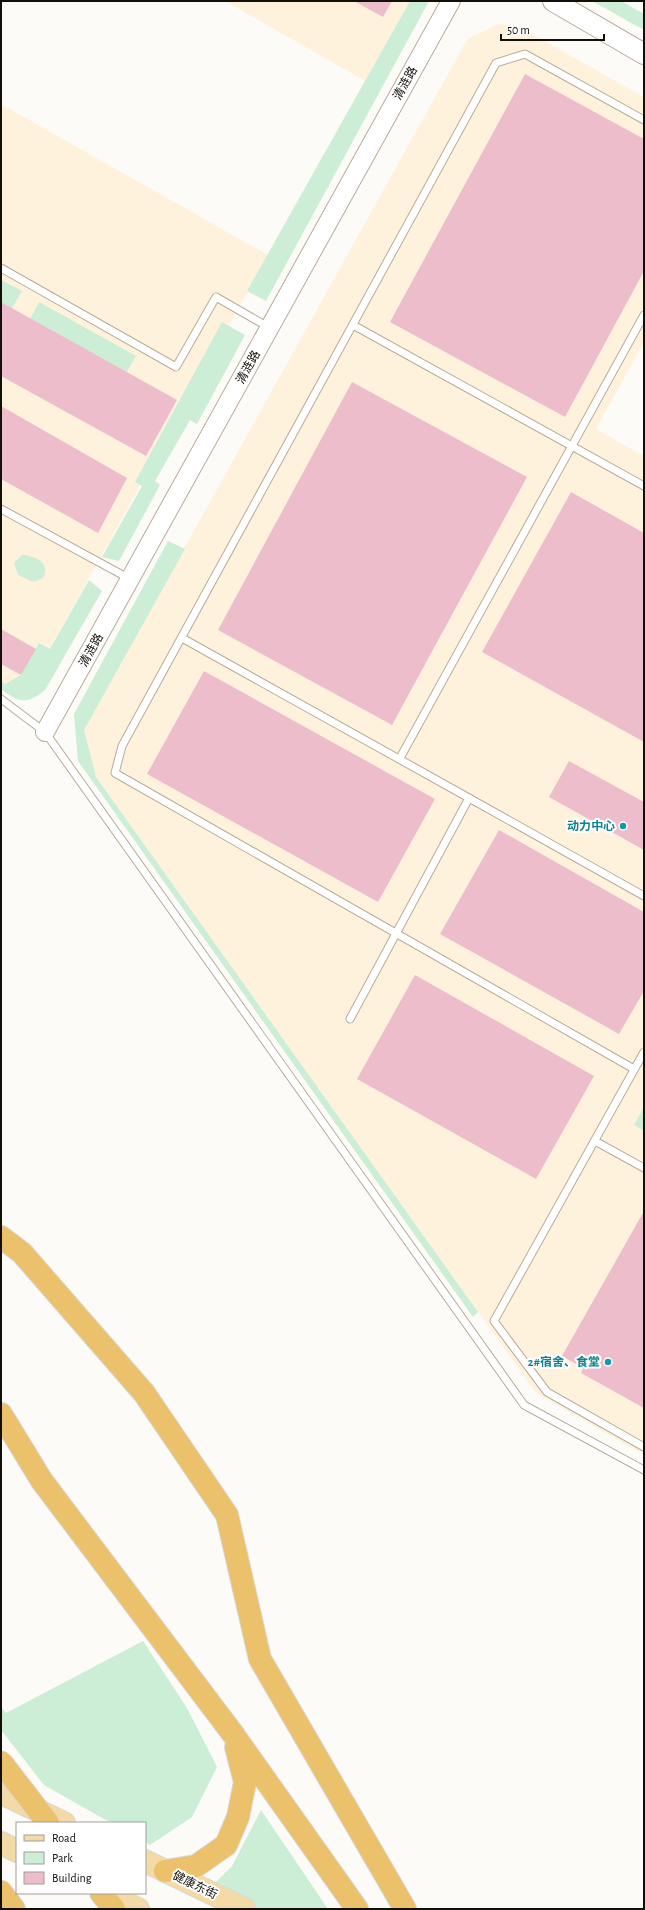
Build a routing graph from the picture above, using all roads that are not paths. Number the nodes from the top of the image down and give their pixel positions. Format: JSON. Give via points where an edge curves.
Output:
{"nodes":[{"id":1,"x":451,"y":1,"type":"edge"},
{"id":2,"x":553,"y":1,"type":"edge"},
{"id":3,"x":644,"y":54,"type":"edge"},
{"id":4,"x":644,"y":120,"type":"edge"},
{"id":5,"x":1,"y":268,"type":"edge"},
{"id":6,"x":644,"y":315,"type":"edge"},
{"id":7,"x":353,"y":325,"type":"junction"},
{"id":8,"x":270,"y":328,"type":"junction"},
{"id":9,"x":571,"y":446,"type":"junction"},
{"id":10,"x":644,"y":486,"type":"edge"},
{"id":11,"x":1,"y":509,"type":"edge"},
{"id":12,"x":130,"y":579,"type":"junction"},
{"id":13,"x":182,"y":638,"type":"junction"},
{"id":14,"x":1,"y":699,"type":"edge"},
{"id":15,"x":45,"y":732,"type":"junction"},
{"id":16,"x":400,"y":758,"type":"junction"},
{"id":17,"x":469,"y":798,"type":"junction"},
{"id":18,"x":644,"y":896,"type":"edge"},
{"id":19,"x":396,"y":933,"type":"junction"},
{"id":20,"x":350,"y":1019,"type":"dead end"},
{"id":21,"x":644,"y":1052,"type":"edge"},
{"id":22,"x":634,"y":1069,"type":"junction"},
{"id":23,"x":595,"y":1141,"type":"junction"},
{"id":24,"x":644,"y":1168,"type":"edge"},
{"id":25,"x":1,"y":1237,"type":"edge"},
{"id":26,"x":1,"y":1414,"type":"edge"},
{"id":27,"x":644,"y":1447,"type":"edge"},
{"id":28,"x":644,"y":1470,"type":"edge"},
{"id":29,"x":233,"y":1734,"type":"junction"},
{"id":30,"x":1,"y":1762,"type":"edge"},
{"id":31,"x":1,"y":1794,"type":"edge"},
{"id":32,"x":47,"y":1822,"type":"edge"},
{"id":33,"x":62,"y":1822,"type":"edge"},
{"id":34,"x":1,"y":1844,"type":"edge"},
{"id":35,"x":16,"y":1851,"type":"edge"},
{"id":36,"x":146,"y":1862,"type":"edge"},
{"id":37,"x":165,"y":1871,"type":"junction"},
{"id":38,"x":1,"y":1892,"type":"edge"},
{"id":39,"x":102,"y":1894,"type":"edge"},
{"id":40,"x":107,"y":1894,"type":"edge"},
{"id":41,"x":14,"y":1909,"type":"edge"},
{"id":42,"x":114,"y":1909,"type":"edge"},
{"id":43,"x":138,"y":1909,"type":"edge"},
{"id":44,"x":244,"y":1909,"type":"edge"},
{"id":45,"x":357,"y":1909,"type":"edge"},
{"id":46,"x":405,"y":1909,"type":"edge"}],
"edges":[{"from":1,"to":8,"type":"street","name":"清涟路"},
{"from":2,"to":3,"type":"main road"},
{"from":4,"to":7,"type":"lane","via":[[526,54],[496,63]]},
{"from":5,"to":8,"type":"lane","via":[[176,367],[216,297]]},
{"from":6,"to":9,"type":"lane"},
{"from":7,"to":9,"type":"lane"},
{"from":7,"to":13,"type":"lane"},
{"from":8,"to":12,"type":"street","name":"清涟路"},
{"from":9,"to":10,"type":"lane"},
{"from":9,"to":16,"type":"lane"},
{"from":11,"to":12,"type":"lane"},
{"from":12,"to":15,"type":"street","name":"清涟路"},
{"from":13,"to":16,"type":"lane"},
{"from":13,"to":19,"type":"lane","via":[[122,746],[115,773]]},
{"from":14,"to":15,"type":"lane"},
{"from":15,"to":28,"type":"lane","via":[[524,1405]]},
{"from":16,"to":17,"type":"lane"},
{"from":17,"to":18,"type":"lane"},
{"from":17,"to":19,"type":"lane"},
{"from":19,"to":20,"type":"lane"},
{"from":19,"to":22,"type":"lane"},
{"from":21,"to":22,"type":"lane"},
{"from":22,"to":23,"type":"lane"},
{"from":23,"to":24,"type":"lane"},
{"from":23,"to":27,"type":"lane","via":[[494,1321],[547,1392]]},
{"from":25,"to":46,"type":"highway","via":[[22,1253],[144,1393],[227,1515],[260,1659]]},
{"from":26,"to":29,"type":"highway","via":[[42,1481]]},
{"from":29,"to":37,"type":"highway","via":[[245,1782],[238,1817],[226,1844],[196,1866]]},
{"from":29,"to":45,"type":"highway"},
{"from":30,"to":32,"type":"highway","bridge":true},
{"from":31,"to":33,"type":"main road"},
{"from":34,"to":35,"type":"main road"},
{"from":36,"to":37,"type":"main road","name":"健康东街"},
{"from":37,"to":44,"type":"main road","name":"健康东街"},
{"from":38,"to":41,"type":"highway"},
{"from":39,"to":42,"type":"highway"},
{"from":40,"to":43,"type":"main road"}]}
